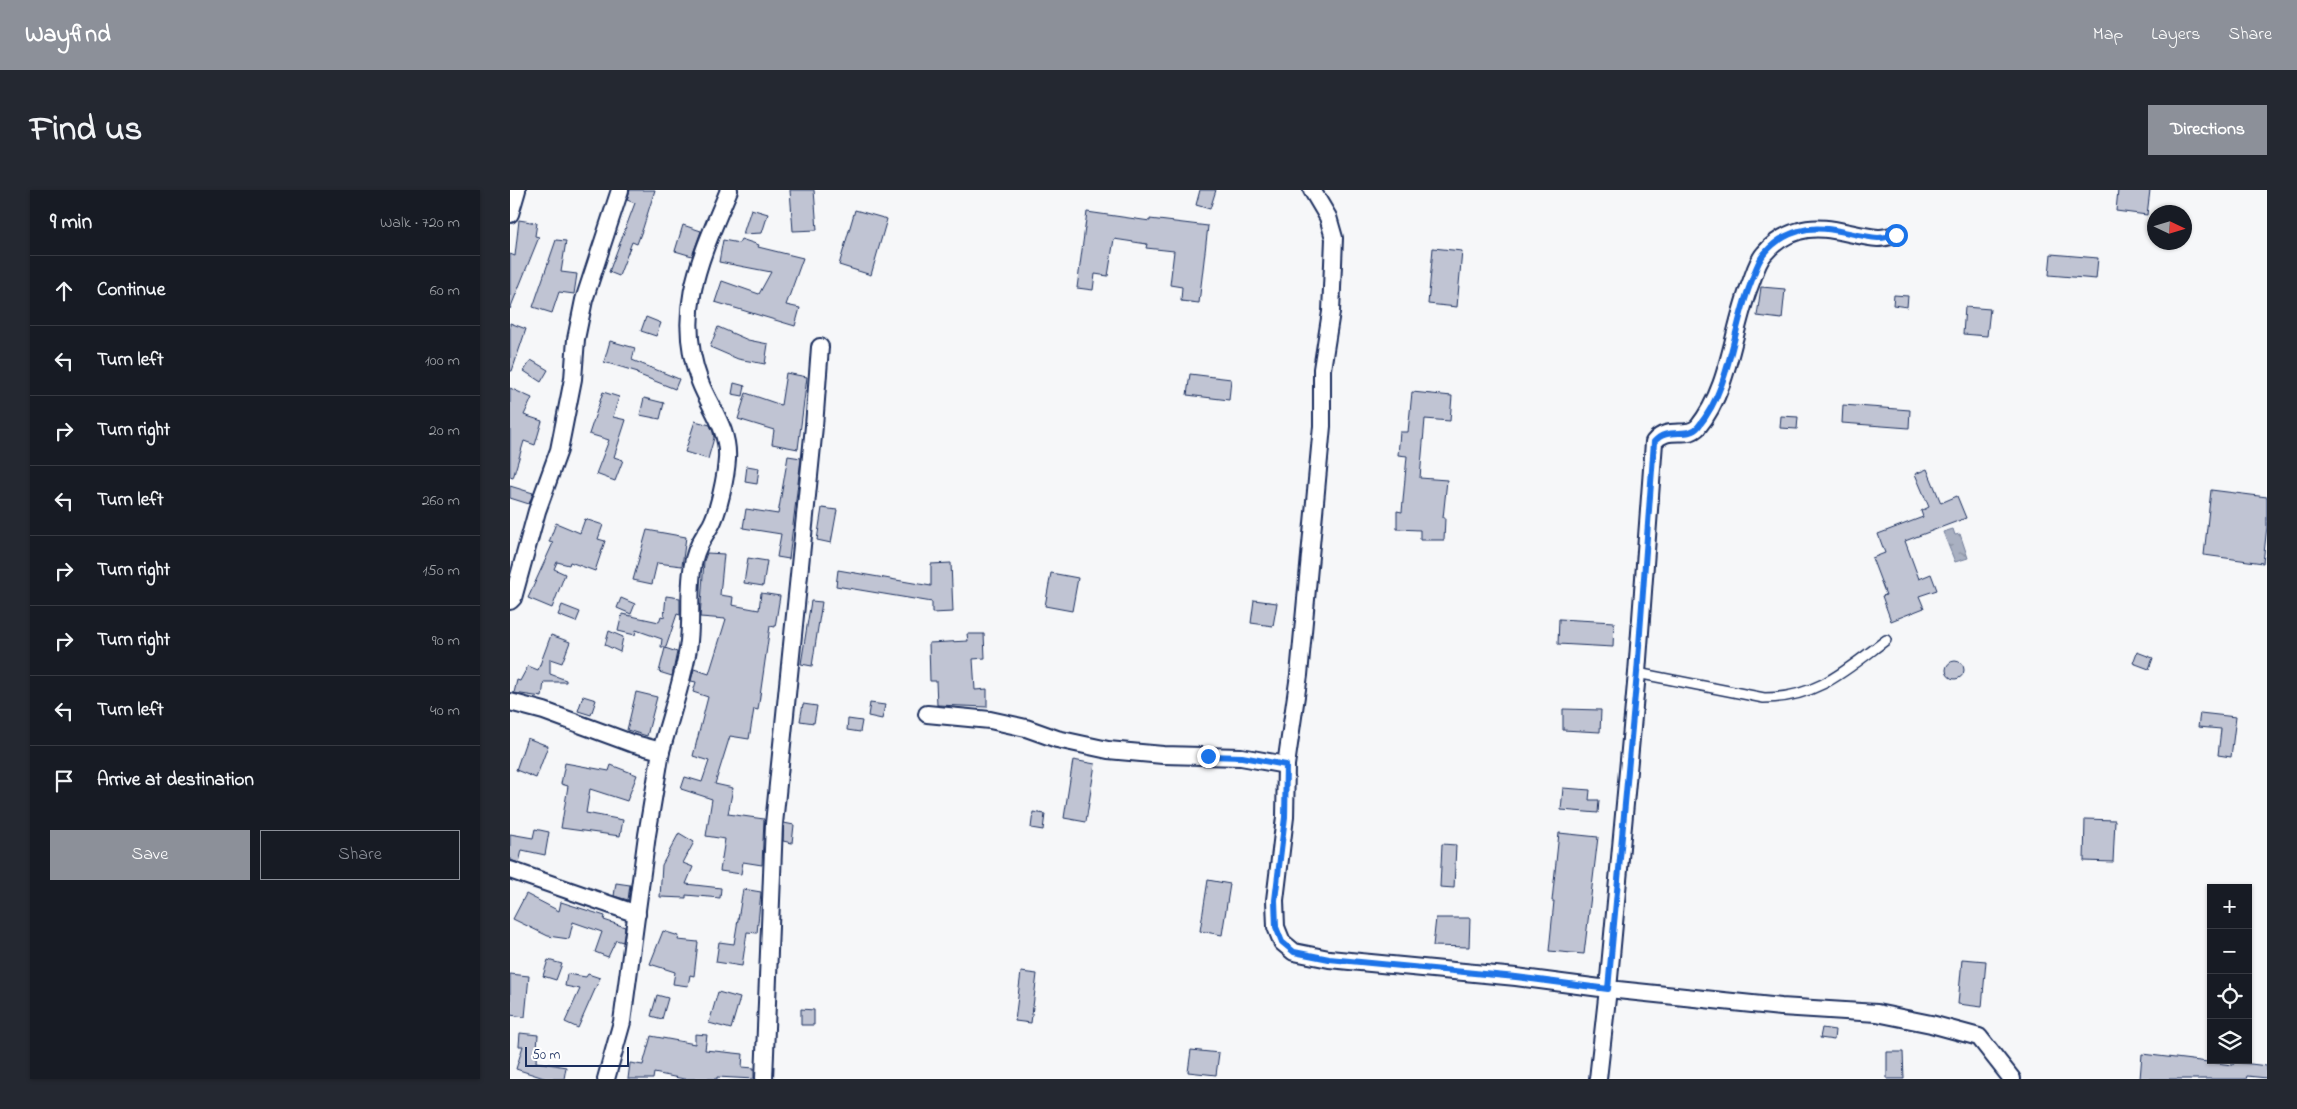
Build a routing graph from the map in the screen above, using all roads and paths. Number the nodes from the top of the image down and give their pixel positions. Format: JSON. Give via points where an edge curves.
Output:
{"nodes":[{"id":1,"x":517,"y":190,"type":"edge"},
{"id":2,"x":620,"y":190,"type":"edge"},
{"id":3,"x":729,"y":190,"type":"edge"},
{"id":4,"x":1312,"y":190,"type":"edge"},
{"id":5,"x":510,"y":214,"type":"edge"},
{"id":6,"x":1896,"y":235,"type":"dead end"},
{"id":7,"x":820,"y":347,"type":"dead end"},
{"id":8,"x":510,"y":601,"type":"edge"},
{"id":9,"x":1886,"y":640,"type":"dead end"},
{"id":10,"x":1637,"y":673,"type":"junction"},
{"id":11,"x":510,"y":702,"type":"edge"},
{"id":12,"x":927,"y":714,"type":"dead end"},
{"id":13,"x":661,"y":751,"type":"junction"},
{"id":14,"x":1286,"y":765,"type":"junction"},
{"id":15,"x":510,"y":870,"type":"edge"},
{"id":16,"x":636,"y":914,"type":"junction"},
{"id":17,"x":1608,"y":989,"type":"junction"},
{"id":18,"x":606,"y":1079,"type":"edge"},
{"id":19,"x":764,"y":1079,"type":"edge"},
{"id":20,"x":1598,"y":1079,"type":"edge"},
{"id":21,"x":2012,"y":1079,"type":"edge"}],
"edges":[{"from":1,"to":5,"type":"street"},
{"from":2,"to":8,"type":"street","via":[[584,300],[559,450]]},
{"from":3,"to":13,"type":"street","via":[[693,283],[689,322],[693,364],[721,422],[727,459],[712,524],[701,539],[694,558],[688,648]]},
{"from":4,"to":14,"type":"street","via":[[1328,217],[1334,238],[1331,312],[1322,369],[1322,426]]},
{"from":6,"to":10,"type":"street","via":[[1879,238],[1822,229],[1800,230],[1776,241],[1763,255],[1742,304],[1720,387],[1699,426],[1691,431],[1663,434],[1654,442]]},
{"from":7,"to":19,"type":"street","via":[[774,824]]},
{"from":9,"to":10,"type":"lane","via":[[1829,683],[1795,696],[1764,698]]},
{"from":10,"to":17,"type":"street"},
{"from":11,"to":13,"type":"street"},
{"from":12,"to":14,"type":"street","via":[[1008,724],[1108,750],[1242,757]]},
{"from":13,"to":16,"type":"street"},
{"from":14,"to":17,"type":"street","via":[[1285,817],[1275,900],[1276,927],[1282,942],[1294,952],[1329,959]]},
{"from":15,"to":16,"type":"street"},
{"from":16,"to":18,"type":"street","via":[[622,1022]]},
{"from":17,"to":20,"type":"street"},
{"from":17,"to":21,"type":"street","via":[[1877,1013],[1931,1024],[1979,1037]]}]}
